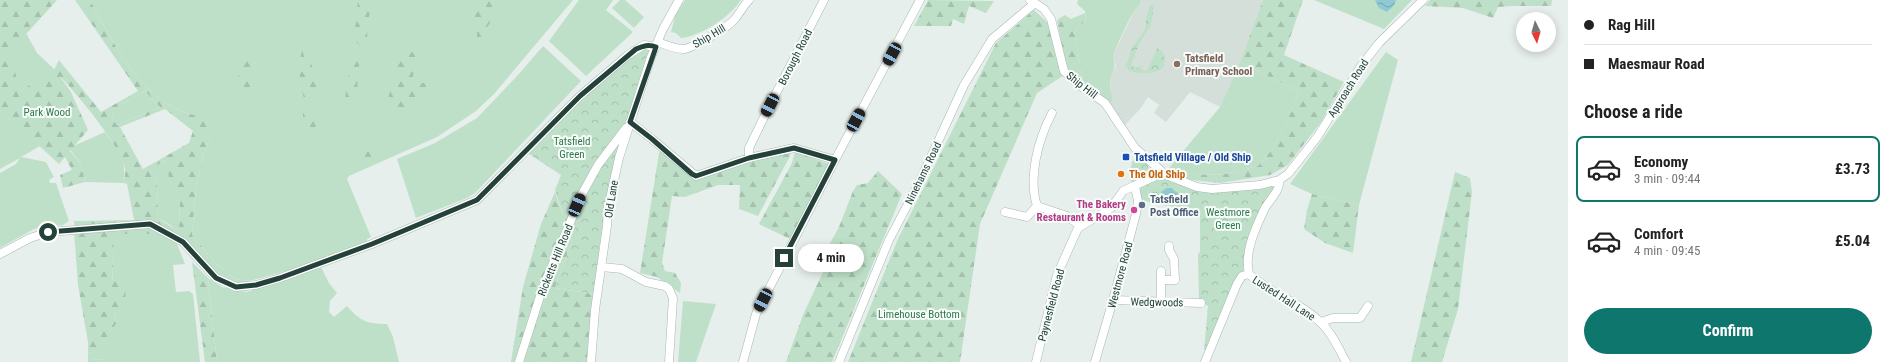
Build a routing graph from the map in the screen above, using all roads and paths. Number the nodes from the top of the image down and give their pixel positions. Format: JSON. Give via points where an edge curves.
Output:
{"nodes":[{"id":1,"x":679,"y":0,"type":"edge"},
{"id":2,"x":750,"y":0,"type":"edge"},
{"id":3,"x":824,"y":0,"type":"edge"},
{"id":4,"x":920,"y":0,"type":"edge"},
{"id":5,"x":1423,"y":0,"type":"edge"},
{"id":6,"x":1032,"y":1,"type":"edge"},
{"id":7,"x":657,"y":44,"type":"junction"},
{"id":8,"x":1052,"y":113,"type":"dead end"},
{"id":9,"x":629,"y":122,"type":"junction"},
{"id":10,"x":749,"y":158,"type":"junction"},
{"id":11,"x":835,"y":160,"type":"junction"},
{"id":12,"x":1162,"y":173,"type":"junction"},
{"id":13,"x":1279,"y":180,"type":"junction"},
{"id":14,"x":1135,"y":187,"type":"junction"},
{"id":15,"x":1037,"y":206,"type":"junction"},
{"id":16,"x":1005,"y":212,"type":"dead end"},
{"id":17,"x":1080,"y":226,"type":"junction"},
{"id":18,"x":1169,"y":246,"type":"dead end"},
{"id":19,"x":0,"y":254,"type":"edge"},
{"id":20,"x":602,"y":267,"type":"junction"},
{"id":21,"x":1248,"y":274,"type":"junction"},
{"id":22,"x":1114,"y":300,"type":"junction"},
{"id":23,"x":1161,"y":303,"type":"junction"},
{"id":24,"x":1200,"y":303,"type":"dead end"},
{"id":25,"x":1368,"y":306,"type":"dead end"},
{"id":26,"x":1321,"y":322,"type":"junction"},
{"id":27,"x":518,"y":362,"type":"edge"},
{"id":28,"x":591,"y":362,"type":"edge"},
{"id":29,"x":669,"y":362,"type":"edge"},
{"id":30,"x":742,"y":362,"type":"edge"},
{"id":31,"x":840,"y":362,"type":"edge"},
{"id":32,"x":1036,"y":362,"type":"edge"},
{"id":33,"x":1095,"y":362,"type":"edge"},
{"id":34,"x":1205,"y":362,"type":"edge"},
{"id":35,"x":1346,"y":362,"type":"edge"}],
"edges":[{"from":1,"to":7,"type":"street","name":"Old Lane"},
{"from":2,"to":7,"type":"street","name":"Ship Hill","via":[[744,4],[734,20],[693,46],[685,49]]},
{"from":3,"to":10,"type":"street","name":"Borough Road","via":[[749,148]]},
{"from":4,"to":11,"type":"street"},
{"from":5,"to":13,"type":"street","name":"Approach Road","via":[[1372,52],[1318,136],[1288,174]]},
{"from":6,"to":12,"type":"street","name":"Ship Hill","via":[[1051,19],[1064,71],[1078,85],[1105,103],[1134,148]]},
{"from":6,"to":31,"type":"street","name":"Ninehams Road","via":[[992,39],[964,85],[919,184],[889,240]]},
{"from":7,"to":9,"type":"street","name":"Old Lane"},
{"from":7,"to":19,"type":"street","via":[[644,45],[628,55],[580,96],[477,200],[372,244],[256,285],[236,287],[216,278],[183,242],[150,224],[48,232],[30,238]]},
{"from":8,"to":15,"type":"street","via":[[1039,144],[1034,189]]},
{"from":9,"to":10,"type":"street","via":[[696,176]]},
{"from":9,"to":20,"type":"street","name":"Old Lane","via":[[608,208]]},
{"from":9,"to":27,"type":"street","name":"Ricketts Hill Road","via":[[598,165],[582,194],[542,287]]},
{"from":10,"to":11,"type":"street","via":[[794,148]]},
{"from":11,"to":30,"type":"street","via":[[756,314]]},
{"from":12,"to":13,"type":"street","via":[[1197,187],[1212,189],[1260,185]]},
{"from":12,"to":14,"type":"street"},
{"from":13,"to":21,"type":"street","name":"Lusted Hall Lane","via":[[1279,187],[1264,210],[1247,256]]},
{"from":14,"to":17,"type":"street","via":[[1123,191],[1111,208]]},
{"from":14,"to":22,"type":"street","name":"Westmore Road","via":[[1138,201]]},
{"from":15,"to":16,"type":"street","via":[[1028,217]]},
{"from":15,"to":17,"type":"street","via":[[1067,216]]},
{"from":17,"to":32,"type":"street","name":"Paynesfield Road","via":[[1057,275]]},
{"from":18,"to":23,"type":"street","via":[[1174,259],[1175,280],[1161,276]]},
{"from":20,"to":28,"type":"street","name":"Old Lane","via":[[595,310]]},
{"from":20,"to":29,"type":"street","via":[[622,269],[646,282],[670,289],[674,298]]},
{"from":21,"to":26,"type":"street","name":"Lusted Hall Lane"},
{"from":21,"to":34,"type":"street","name":"Lusted Hall Lane","via":[[1242,276],[1237,284]]},
{"from":22,"to":23,"type":"street","name":"Wedgwoods"},
{"from":22,"to":33,"type":"street","name":"Westmore Road"},
{"from":23,"to":24,"type":"street","name":"Wedgwoods"},
{"from":25,"to":26,"type":"street","via":[[1360,318],[1333,318]]},
{"from":26,"to":35,"type":"street","name":"Lusted Hall Lane"}]}
